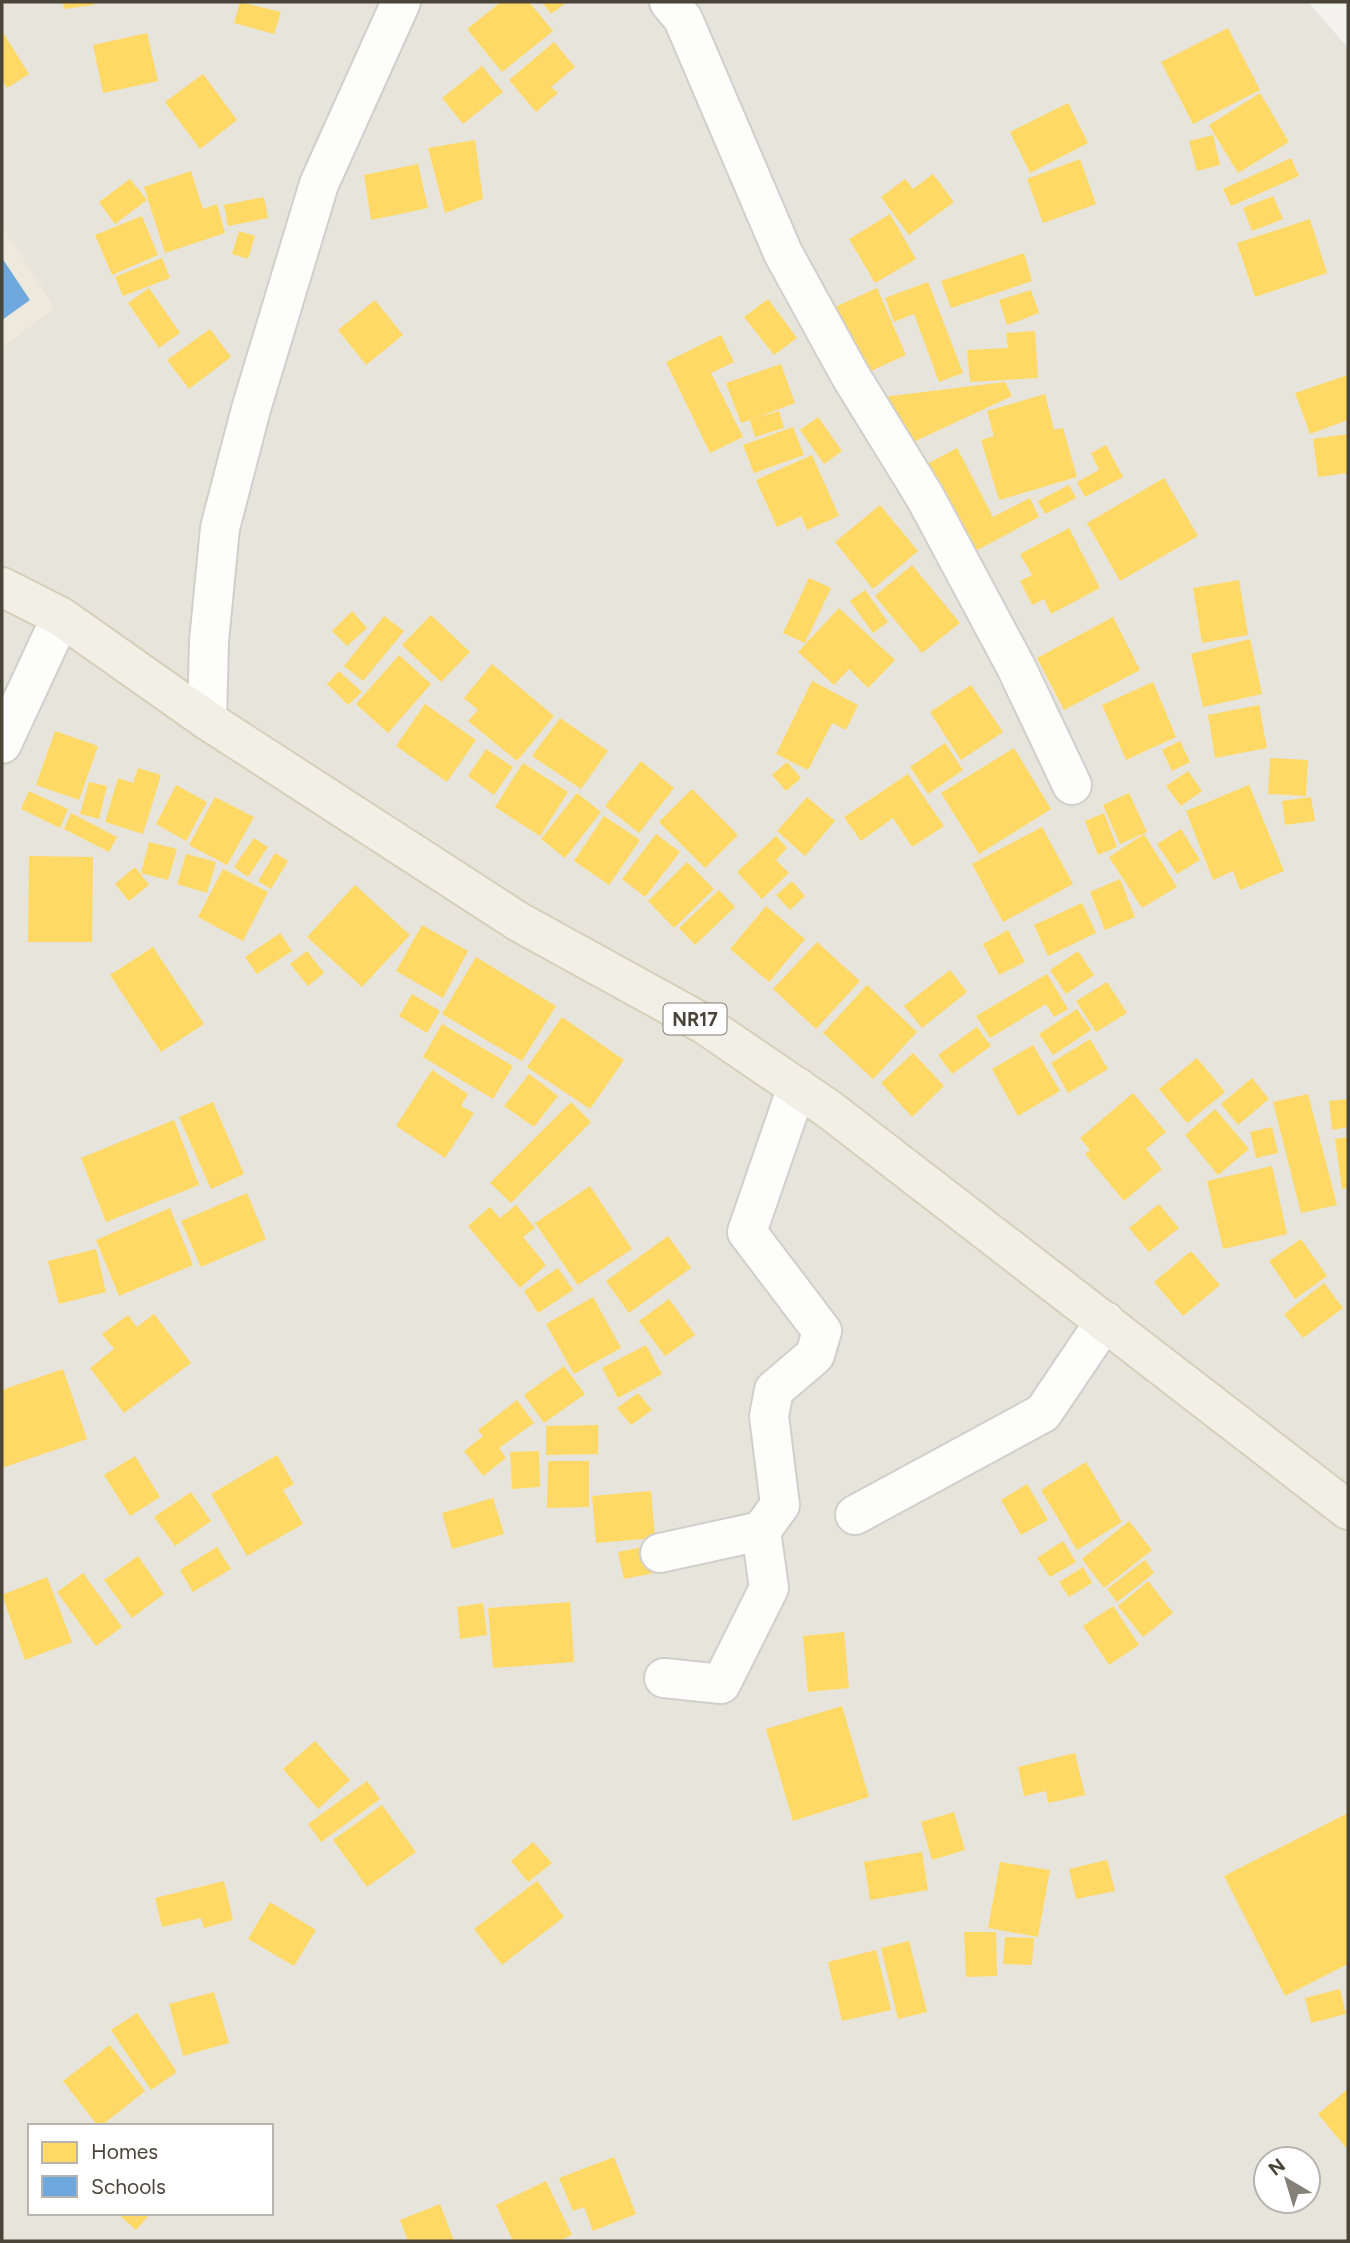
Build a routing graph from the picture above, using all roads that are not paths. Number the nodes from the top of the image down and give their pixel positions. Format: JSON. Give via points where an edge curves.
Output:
{"nodes":[{"id":1,"x":401,"y":2,"type":"edge"},
{"id":2,"x":669,"y":2,"type":"edge"},
{"id":3,"x":2,"y":587,"type":"edge"},
{"id":4,"x":61,"y":617,"type":"junction"},
{"id":5,"x":207,"y":720,"type":"junction"},
{"id":6,"x":2,"y":744,"type":"edge"},
{"id":7,"x":1072,"y":785,"type":"dead end"},
{"id":8,"x":797,"y":1087,"type":"junction"},
{"id":9,"x":1105,"y":1321,"type":"junction"},
{"id":10,"x":1348,"y":1510,"type":"edge"},
{"id":11,"x":855,"y":1515,"type":"dead end"},
{"id":12,"x":761,"y":1531,"type":"junction"},
{"id":13,"x":660,"y":1553,"type":"dead end"},
{"id":14,"x":664,"y":1678,"type":"dead end"}],
"edges":[{"from":1,"to":5,"type":"street","via":[[319,184],[250,409],[220,528]]},
{"from":2,"to":7,"type":"street","via":[[682,19],[783,253],[849,375],[925,497],[1016,667]]},
{"from":3,"to":4,"type":"main road","number":"NR17"},
{"from":4,"to":5,"type":"main road","number":"NR17"},
{"from":4,"to":6,"type":"street"},
{"from":5,"to":8,"type":"main road","number":"NR17","via":[[519,922],[704,1024]]},
{"from":8,"to":9,"type":"main road","number":"NR17"},
{"from":8,"to":12,"type":"street","via":[[747,1232],[822,1331],[815,1355],[774,1390],[769,1416],[780,1505]]},
{"from":9,"to":10,"type":"main road","number":"NR17"},
{"from":9,"to":11,"type":"street","via":[[1043,1413]]},
{"from":12,"to":13,"type":"street"},
{"from":12,"to":14,"type":"street","via":[[769,1588],[721,1684]]}]}
